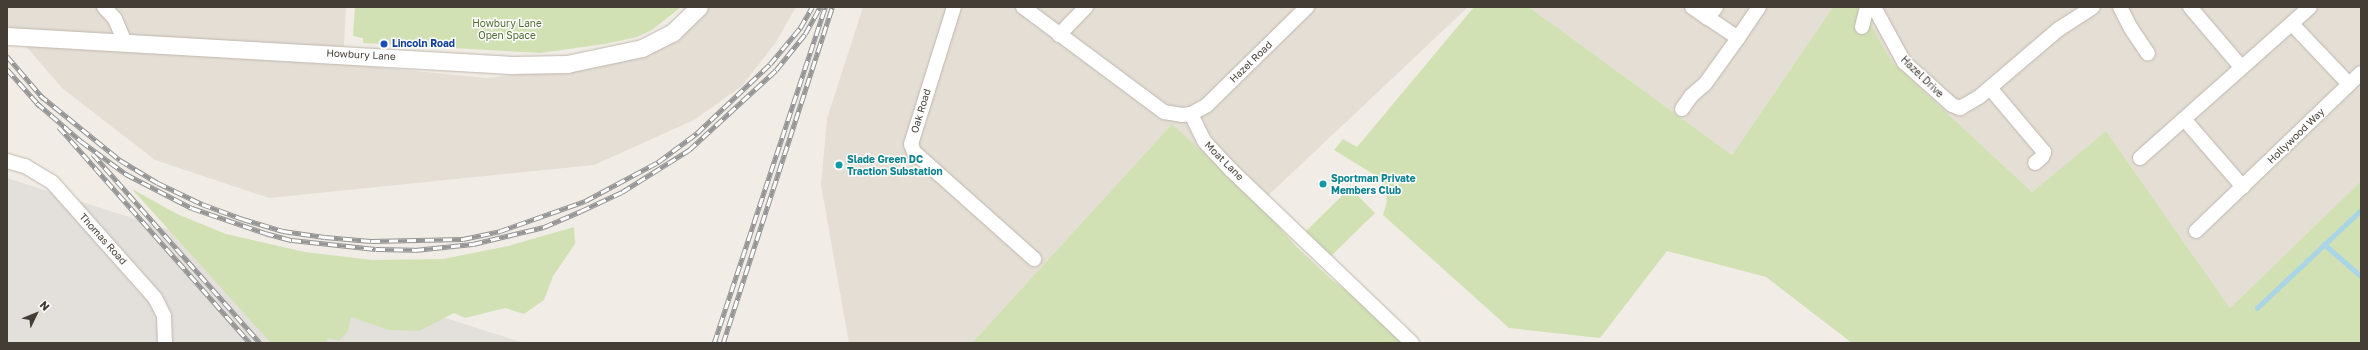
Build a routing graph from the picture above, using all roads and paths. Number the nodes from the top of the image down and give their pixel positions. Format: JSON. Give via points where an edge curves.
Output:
{"nodes":[{"id":1,"x":104,"y":7,"type":"edge"},
{"id":2,"x":699,"y":7,"type":"edge"},
{"id":3,"x":954,"y":7,"type":"edge"},
{"id":4,"x":1023,"y":7,"type":"edge"},
{"id":5,"x":1086,"y":7,"type":"edge"},
{"id":6,"x":1307,"y":7,"type":"edge"},
{"id":7,"x":1692,"y":7,"type":"edge"},
{"id":8,"x":1759,"y":7,"type":"edge"},
{"id":9,"x":1867,"y":7,"type":"edge"},
{"id":10,"x":1874,"y":7,"type":"edge"},
{"id":11,"x":2093,"y":7,"type":"edge"},
{"id":12,"x":2120,"y":7,"type":"edge"},
{"id":13,"x":2190,"y":7,"type":"edge"},
{"id":14,"x":2310,"y":7,"type":"edge"},
{"id":15,"x":1712,"y":12,"type":"edge"},
{"id":16,"x":2292,"y":24,"type":"junction"},
{"id":17,"x":1862,"y":27,"type":"dead end"},
{"id":18,"x":1059,"y":35,"type":"junction"},
{"id":19,"x":7,"y":36,"type":"edge"},
{"id":20,"x":1738,"y":38,"type":"junction"},
{"id":21,"x":126,"y":42,"type":"junction"},
{"id":22,"x":2148,"y":54,"type":"dead end"},
{"id":23,"x":2241,"y":67,"type":"junction"},
{"id":24,"x":2361,"y":73,"type":"edge"},
{"id":25,"x":2349,"y":84,"type":"junction"},
{"id":26,"x":1990,"y":88,"type":"junction"},
{"id":27,"x":1682,"y":110,"type":"dead end"},
{"id":28,"x":1191,"y":114,"type":"junction"},
{"id":29,"x":2184,"y":119,"type":"junction"},
{"id":30,"x":2140,"y":158,"type":"dead end"},
{"id":31,"x":7,"y":161,"type":"edge"},
{"id":32,"x":2035,"y":163,"type":"dead end"},
{"id":33,"x":2243,"y":187,"type":"junction"},
{"id":34,"x":2196,"y":231,"type":"dead end"},
{"id":35,"x":1034,"y":259,"type":"dead end"},
{"id":36,"x":165,"y":343,"type":"edge"},
{"id":37,"x":1412,"y":343,"type":"edge"}],
"edges":[{"from":1,"to":21,"type":"street","via":[[115,19]]},
{"from":2,"to":21,"type":"street","name":"Howbury Lane","via":[[672,32],[642,48],[567,64],[511,65]]},
{"from":3,"to":35,"type":"street","name":"Oak Road","via":[[911,144],[914,152]]},
{"from":4,"to":18,"type":"street"},
{"from":5,"to":18,"type":"street"},
{"from":6,"to":28,"type":"street","name":"Hazel Road","via":[[1207,104]]},
{"from":7,"to":15,"type":"street"},
{"from":8,"to":20,"type":"street"},
{"from":9,"to":17,"type":"street"},
{"from":10,"to":26,"type":"street","name":"Hazel Drive","via":[[1904,62],[1952,105],[1960,108],[1967,106]]},
{"from":11,"to":26,"type":"street","name":"Hazel Drive","via":[[2052,34]]},
{"from":12,"to":22,"type":"street"},
{"from":13,"to":23,"type":"street"},
{"from":14,"to":16,"type":"street"},
{"from":15,"to":20,"type":"street"},
{"from":16,"to":23,"type":"street"},
{"from":16,"to":25,"type":"street"},
{"from":18,"to":28,"type":"street","via":[[1164,112]]},
{"from":19,"to":21,"type":"street","name":"Howbury Lane"},
{"from":20,"to":27,"type":"street","via":[[1706,84],[1691,96]]},
{"from":23,"to":29,"type":"street"},
{"from":24,"to":25,"type":"street","name":"Hollywood Way"},
{"from":25,"to":33,"type":"street","name":"Hollywood Way"},
{"from":26,"to":32,"type":"street","via":[[2044,152]]},
{"from":28,"to":37,"type":"street","name":"Moat Lane","via":[[1204,141],[1225,164]]},
{"from":29,"to":30,"type":"street"},
{"from":29,"to":33,"type":"street"},
{"from":31,"to":36,"type":"street","name":"Thomas Road","via":[[25,166],[52,182],[155,298],[164,316]]},
{"from":33,"to":34,"type":"street","name":"Hollywood Way"}]}
